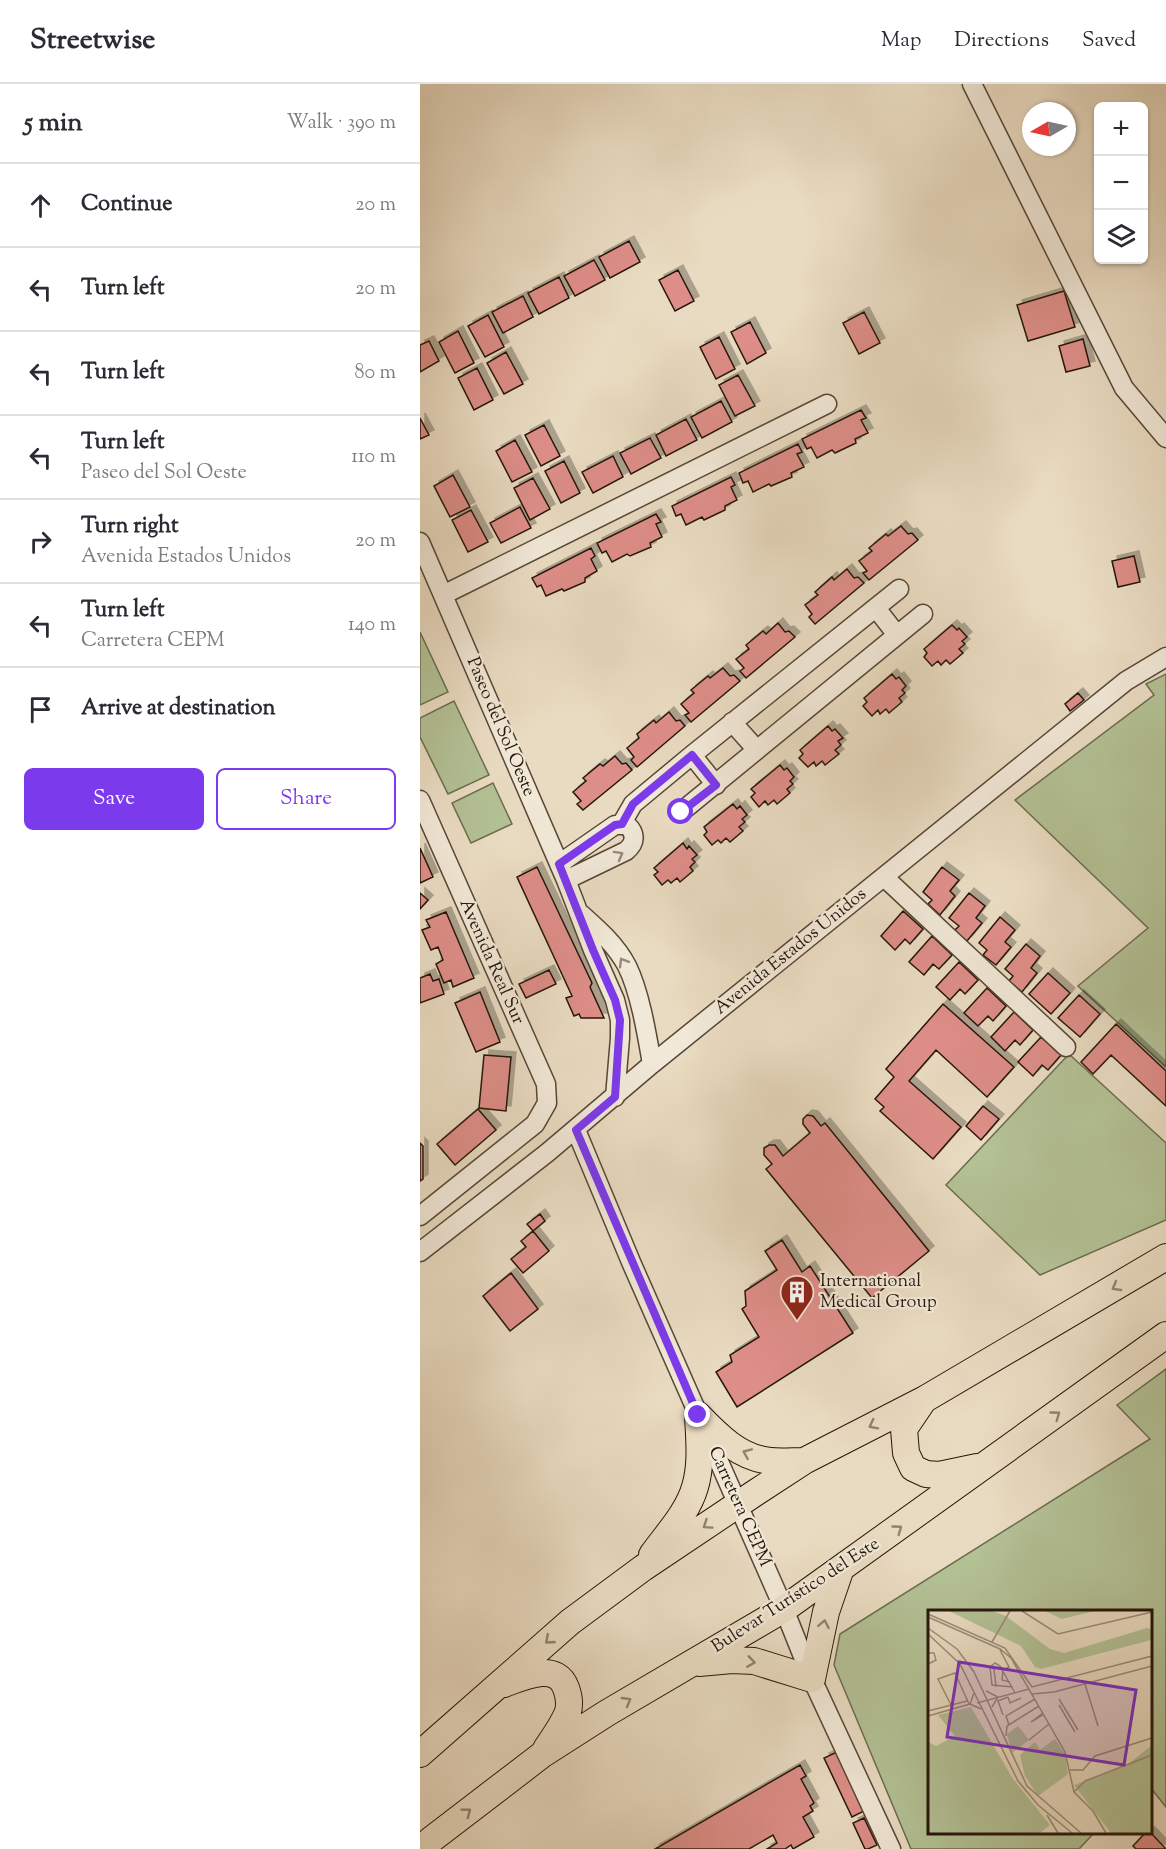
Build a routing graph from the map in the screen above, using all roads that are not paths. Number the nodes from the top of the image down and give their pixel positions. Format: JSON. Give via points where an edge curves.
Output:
{"nodes":[{"id":1,"x":972,"y":84,"type":"edge"},
{"id":2,"x":826,"y":404,"type":"dead end"},
{"id":3,"x":1166,"y":438,"type":"edge"},
{"id":4,"x":420,"y":542,"type":"edge"},
{"id":5,"x":899,"y":589,"type":"dead end"},
{"id":6,"x":443,"y":595,"type":"junction"},
{"id":7,"x":876,"y":608,"type":"junction"},
{"id":8,"x":923,"y":614,"type":"dead end"},
{"id":9,"x":897,"y":635,"type":"junction"},
{"id":10,"x":1166,"y":657,"type":"edge"},
{"id":11,"x":732,"y":722,"type":"junction"},
{"id":12,"x":757,"y":750,"type":"junction"},
{"id":13,"x":692,"y":755,"type":"junction"},
{"id":14,"x":716,"y":785,"type":"junction"},
{"id":15,"x":420,"y":800,"type":"edge"},
{"id":16,"x":681,"y":812,"type":"dead end"},
{"id":17,"x":622,"y":824,"type":"junction"},
{"id":18,"x":563,"y":872,"type":"junction"},
{"id":19,"x":884,"y":877,"type":"junction"},
{"id":20,"x":580,"y":913,"type":"junction"},
{"id":21,"x":636,"y":992,"type":"junction"},
{"id":22,"x":615,"y":1000,"type":"junction"},
{"id":23,"x":1066,"y":1047,"type":"dead end"},
{"id":24,"x":652,"y":1064,"type":"junction"},
{"id":25,"x":615,"y":1097,"type":"junction"},
{"id":26,"x":576,"y":1130,"type":"junction"},
{"id":27,"x":420,"y":1216,"type":"edge"},
{"id":28,"x":420,"y":1252,"type":"edge"},
{"id":29,"x":1166,"y":1257,"type":"edge"},
{"id":30,"x":1166,"y":1335,"type":"edge"},
{"id":31,"x":925,"y":1398,"type":"junction"},
{"id":32,"x":698,"y":1415,"type":"junction"},
{"id":33,"x":804,"y":1461,"type":"junction"},
{"id":34,"x":987,"y":1465,"type":"junction"},
{"id":35,"x":738,"y":1504,"type":"junction"},
{"id":36,"x":643,"y":1568,"type":"junction"},
{"id":37,"x":840,"y":1570,"type":"junction"},
{"id":38,"x":784,"y":1609,"type":"junction"},
{"id":39,"x":693,"y":1664,"type":"junction"},
{"id":40,"x":812,"y":1679,"type":"junction"},
{"id":41,"x":496,"y":1686,"type":"junction"},
{"id":42,"x":420,"y":1754,"type":"edge"},
{"id":43,"x":543,"y":1754,"type":"junction"},
{"id":44,"x":422,"y":1849,"type":"edge"},
{"id":45,"x":891,"y":1849,"type":"edge"}],
"edges":[{"from":1,"to":3,"type":"street","via":[[1124,388]]},
{"from":2,"to":6,"type":"street"},
{"from":4,"to":6,"type":"street","name":"Paseo del Sol Oeste"},
{"from":5,"to":7,"type":"street"},
{"from":6,"to":18,"type":"street","name":"Paseo del Sol Oeste"},
{"from":7,"to":9,"type":"street"},
{"from":7,"to":11,"type":"street"},
{"from":8,"to":9,"type":"street"},
{"from":9,"to":12,"type":"street"},
{"from":10,"to":19,"type":"street","name":"Avenida Estados Unidos","via":[[1126,681]]},
{"from":11,"to":12,"type":"street"},
{"from":11,"to":13,"type":"street"},
{"from":12,"to":14,"type":"street"},
{"from":13,"to":14,"type":"street"},
{"from":13,"to":17,"type":"street","via":[[633,804]]},
{"from":14,"to":16,"type":"street"},
{"from":15,"to":27,"type":"street","name":"Avenida Real Sur","via":[[546,1084],[547,1103],[535,1124]]},
{"from":17,"to":18,"type":"street","via":[[615,825]]},
{"from":18,"to":17,"type":"street","one_way":true,"via":[[622,855],[632,847],[632,830]]},
{"from":18,"to":20,"type":"street","name":"Paseo del Sol Oeste"},
{"from":19,"to":23,"type":"street"},
{"from":19,"to":24,"type":"street","name":"Avenida Estados Unidos"},
{"from":21,"to":20,"type":"street","name":"Paseo del Sol Oeste","one_way":true,"via":[[627,966],[606,936]]},
{"from":20,"to":22,"type":"street","name":"Paseo del Sol Oeste"},
{"from":21,"to":22,"type":"street"},
{"from":21,"to":24,"type":"street","name":"Paseo del Sol Oeste"},
{"from":22,"to":25,"type":"street","name":"Paseo del Sol Oeste","via":[[620,1020]]},
{"from":24,"to":25,"type":"street","name":"Avenida Estados Unidos"},
{"from":25,"to":26,"type":"street","name":"Avenida Estados Unidos"},
{"from":26,"to":28,"type":"street","name":"Avenida Estados Unidos"},
{"from":26,"to":32,"type":"street","name":"Carretera CEPM"},
{"from":29,"to":31,"type":"highway","one_way":true},
{"from":34,"to":30,"type":"highway","name":"Bulevar Turístico del Este","one_way":true},
{"from":31,"to":33,"type":"highway","one_way":true},
{"from":31,"to":34,"type":"highway","via":[[904,1429],[906,1453],[913,1468],[939,1475]]},
{"from":33,"to":32,"type":"highway","one_way":true,"via":[[769,1461],[745,1454],[724,1442]]},
{"from":32,"to":35,"type":"street","name":"Carretera CEPM"},
{"from":32,"to":36,"type":"highway","via":[[700,1451],[695,1487],[681,1515]]},
{"from":33,"to":35,"type":"highway"},
{"from":37,"to":34,"type":"highway","name":"Bulevar Turístico del Este","one_way":true},
{"from":35,"to":36,"type":"highway","one_way":true},
{"from":35,"to":38,"type":"street","name":"Carretera CEPM"},
{"from":36,"to":41,"type":"highway","one_way":true,"via":[[570,1622]]},
{"from":37,"to":38,"type":"highway","name":"Bulevar Turístico del Este"},
{"from":40,"to":37,"type":"highway","one_way":true,"via":[[826,1612]]},
{"from":38,"to":39,"type":"highway","name":"Bulevar Turístico del Este"},
{"from":38,"to":40,"type":"street","name":"Carretera CEPM"},
{"from":39,"to":40,"type":"highway","one_way":true,"via":[[754,1661]]},
{"from":43,"to":39,"type":"highway","name":"Bulevar Turístico del Este","one_way":true},
{"from":40,"to":45,"type":"street","name":"Carretera CEPM"},
{"from":41,"to":42,"type":"highway"},
{"from":41,"to":43,"type":"highway","via":[[541,1673],[560,1678],[569,1699],[568,1711]]},
{"from":44,"to":43,"type":"highway","name":"Bulevar Turístico del Este","one_way":true}]}
